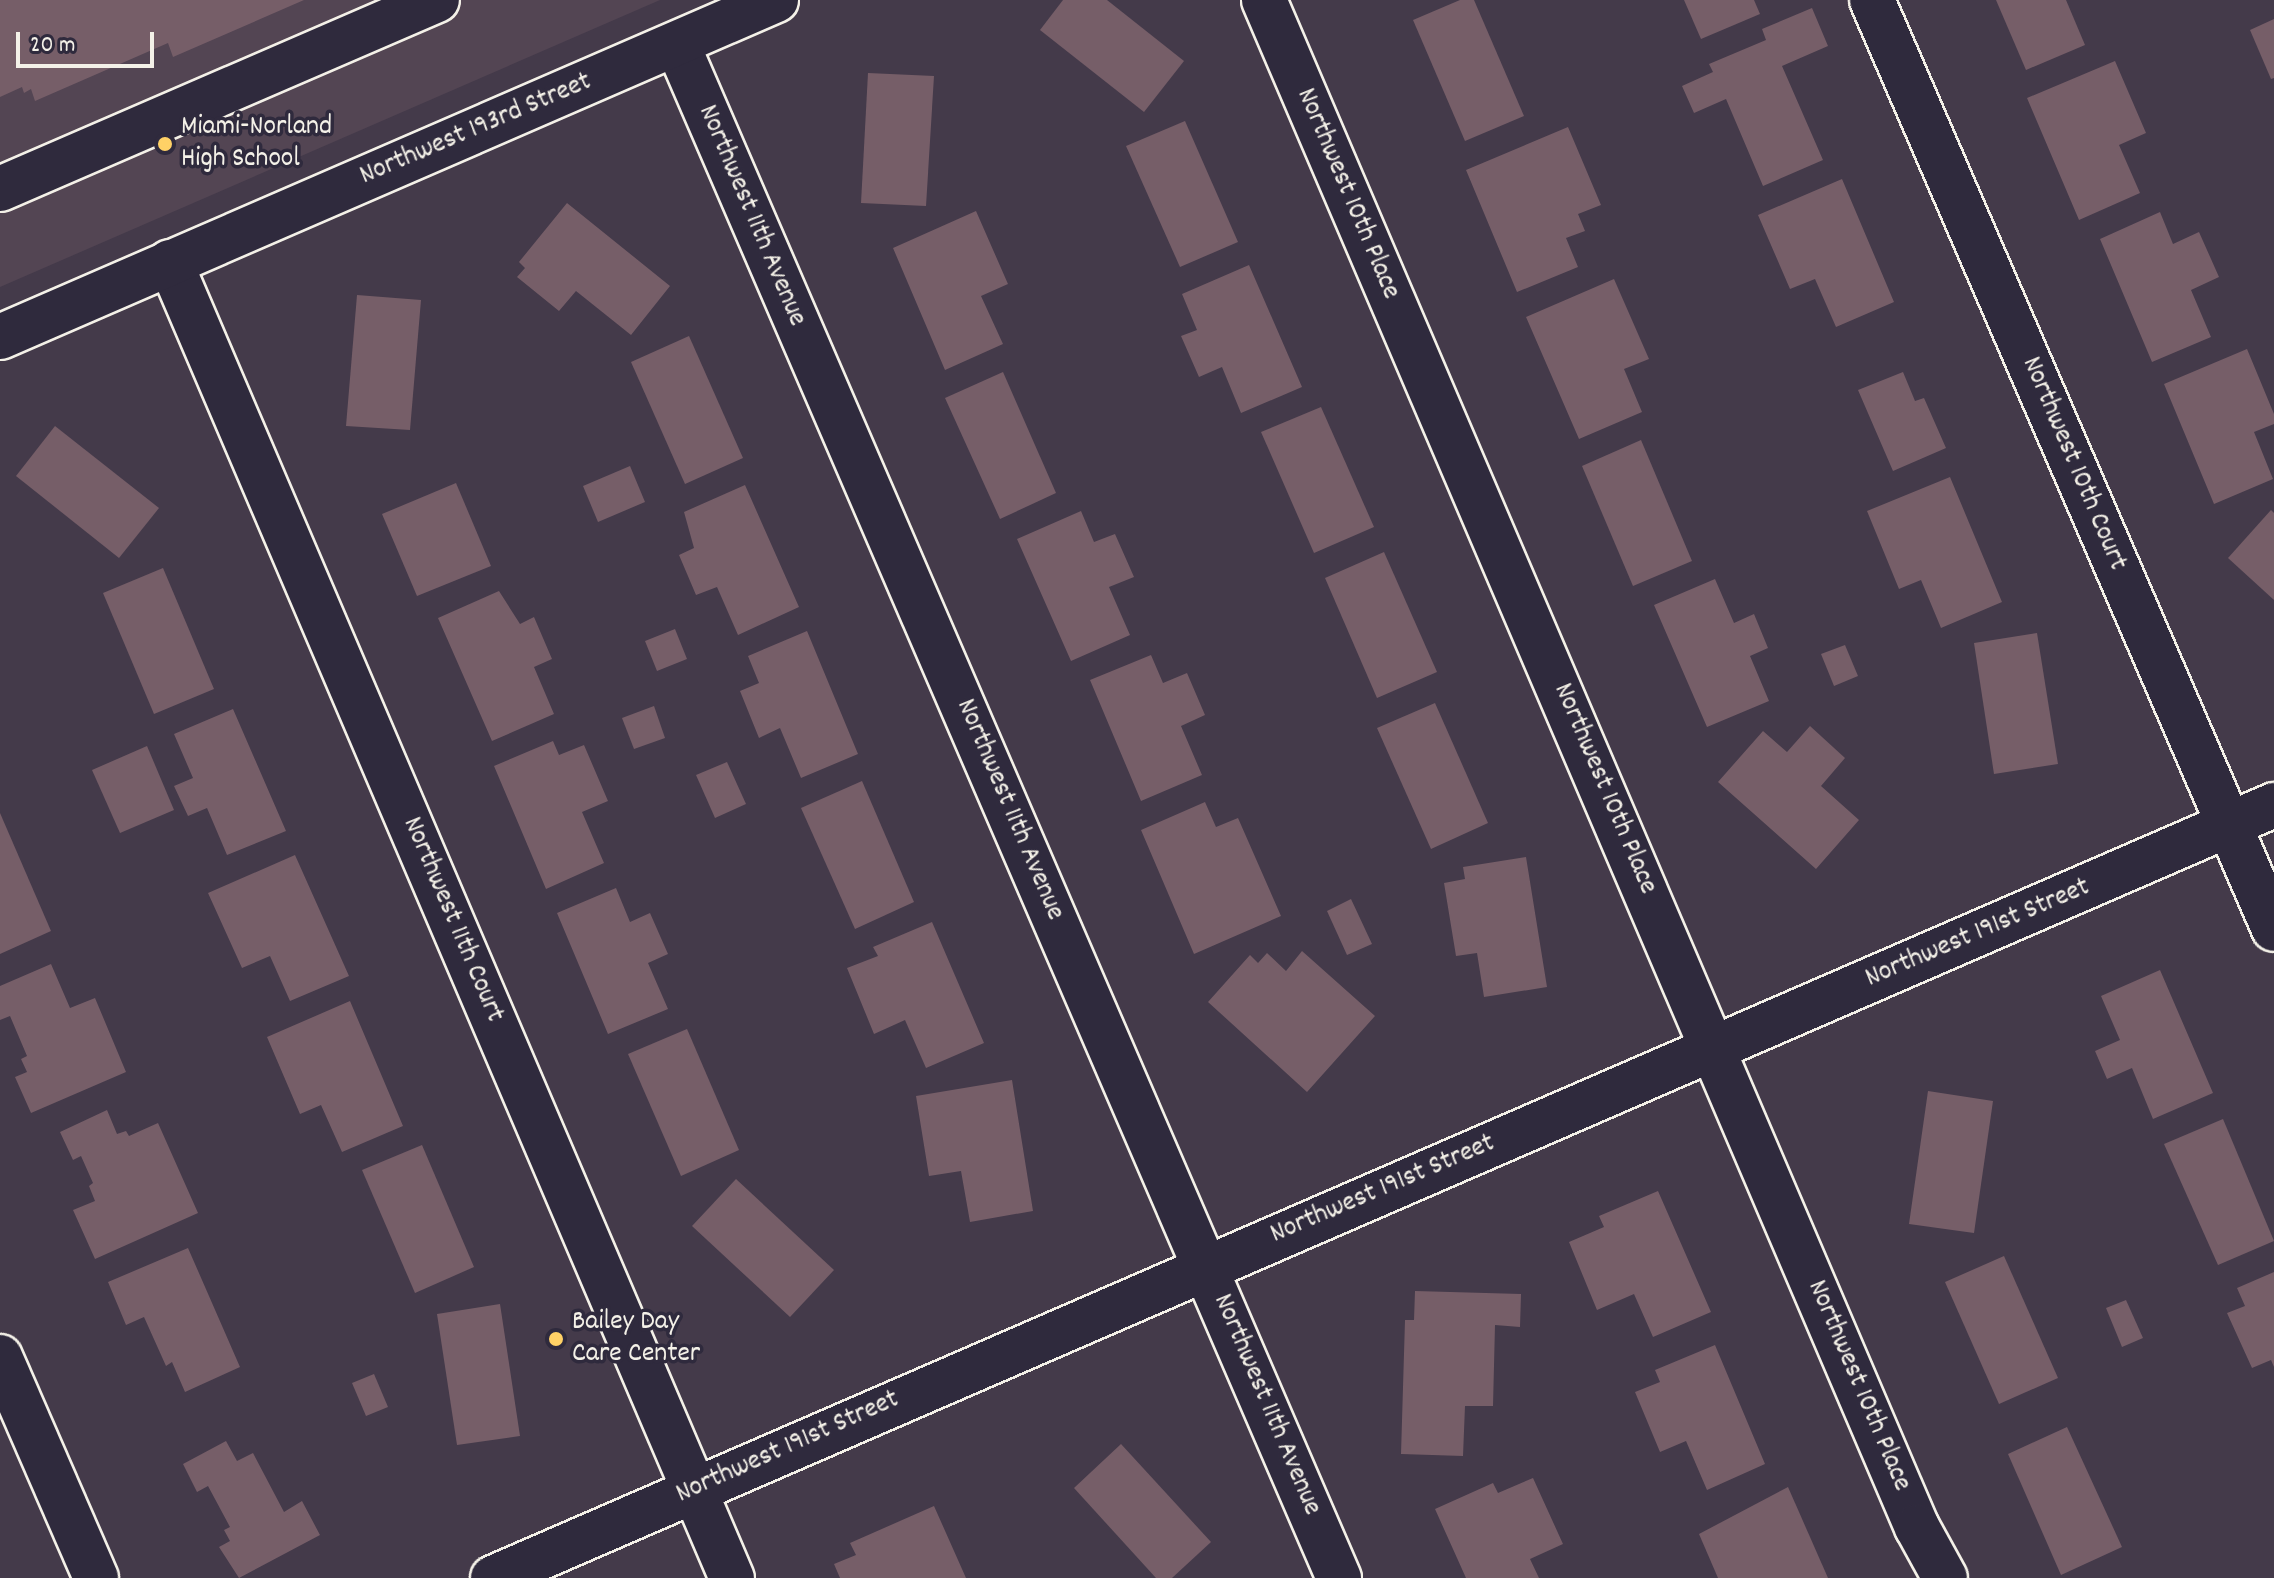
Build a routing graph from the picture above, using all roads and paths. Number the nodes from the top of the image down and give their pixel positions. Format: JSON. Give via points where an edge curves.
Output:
{"nodes":[{"id":1,"x":437,"y":0,"type":"edge"},
{"id":2,"x":776,"y":0,"type":"edge"},
{"id":3,"x":1264,"y":0,"type":"edge"},
{"id":4,"x":1872,"y":0,"type":"edge"},
{"id":5,"x":677,"y":44,"type":"junction"},
{"id":6,"x":0,"y":189,"type":"edge"},
{"id":7,"x":170,"y":262,"type":"junction"},
{"id":8,"x":0,"y":337,"type":"edge"},
{"id":9,"x":2274,"y":805,"type":"edge"},
{"id":10,"x":2230,"y":825,"type":"junction"},
{"id":11,"x":2274,"y":929,"type":"edge"},
{"id":12,"x":1716,"y":1048,"type":"junction"},
{"id":13,"x":1207,"y":1265,"type":"junction"},
{"id":14,"x":0,"y":1357,"type":"edge"},
{"id":15,"x":695,"y":1489,"type":"junction"},
{"id":16,"x":96,"y":1578,"type":"edge"},
{"id":17,"x":493,"y":1578,"type":"edge"},
{"id":18,"x":732,"y":1578,"type":"edge"},
{"id":19,"x":1339,"y":1578,"type":"edge"},
{"id":20,"x":1945,"y":1578,"type":"edge"}],
"edges":[{"from":1,"to":6,"type":"street"},
{"from":2,"to":5,"type":"street","name":"Northwest 193rd Street"},
{"from":3,"to":12,"type":"street","name":"Northwest 10th Place"},
{"from":4,"to":10,"type":"street","name":"Northwest 10th Court"},
{"from":5,"to":7,"type":"street","name":"Northwest 193rd Street"},
{"from":5,"to":13,"type":"street","name":"Northwest 11th Avenue"},
{"from":7,"to":8,"type":"street","name":"Northwest 193rd Street"},
{"from":7,"to":15,"type":"street","name":"Northwest 11th Court"},
{"from":9,"to":10,"type":"street","name":"Northwest 191st Street"},
{"from":10,"to":11,"type":"street","name":"Northwest 10th Court"},
{"from":10,"to":12,"type":"street","name":"Northwest 191st Street"},
{"from":12,"to":13,"type":"street","name":"Northwest 191st Street"},
{"from":12,"to":20,"type":"street","name":"Northwest 10th Place","via":[[1917,1527]]},
{"from":13,"to":15,"type":"street","name":"Northwest 191st Street"},
{"from":13,"to":19,"type":"street","name":"Northwest 11th Avenue"},
{"from":14,"to":16,"type":"street"},
{"from":15,"to":17,"type":"street","name":"Northwest 191st Street"},
{"from":15,"to":18,"type":"street","name":"Northwest 11th Court"}]}
